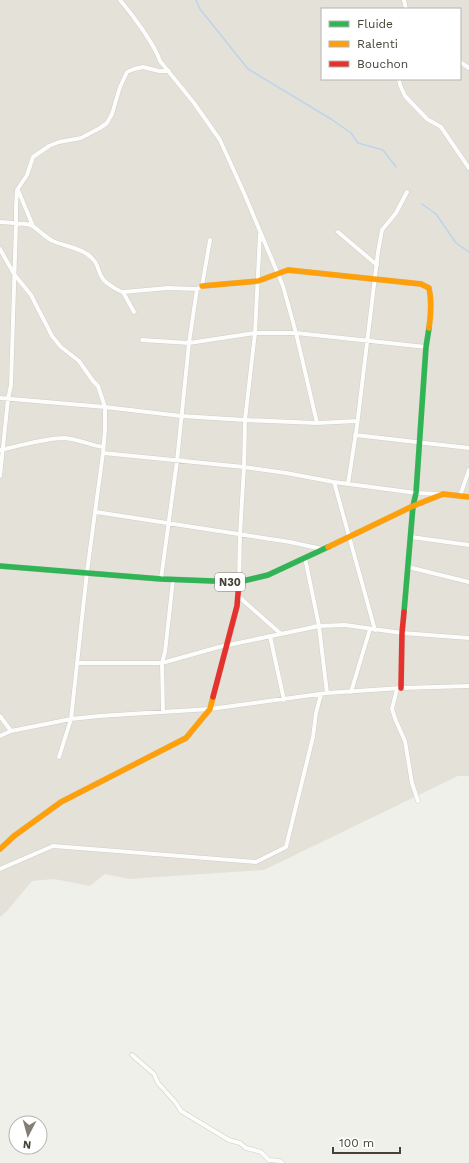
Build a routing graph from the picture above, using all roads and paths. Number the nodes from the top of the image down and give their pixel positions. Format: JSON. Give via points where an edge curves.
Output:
{"nodes":[{"id":1,"x":120,"y":0,"type":"edge"},
{"id":2,"x":169,"y":71,"type":"junction"},
{"id":3,"x":398,"y":80,"type":"edge"},
{"id":4,"x":469,"y":168,"type":"edge"},
{"id":5,"x":17,"y":190,"type":"junction"},
{"id":6,"x":407,"y":192,"type":"dead end"},
{"id":7,"x":0,"y":222,"type":"edge"},
{"id":8,"x":16,"y":224,"type":"junction"},
{"id":9,"x":33,"y":226,"type":"junction"},
{"id":10,"x":260,"y":232,"type":"junction"},
{"id":11,"x":338,"y":232,"type":"dead end"},
{"id":12,"x":210,"y":240,"type":"dead end"},
{"id":13,"x":0,"y":249,"type":"edge"},
{"id":14,"x":377,"y":265,"type":"junction"},
{"id":15,"x":278,"y":272,"type":"junction"},
{"id":16,"x":14,"y":274,"type":"junction"},
{"id":17,"x":375,"y":280,"type":"junction"},
{"id":18,"x":258,"y":281,"type":"junction"},
{"id":19,"x":199,"y":287,"type":"junction"},
{"id":20,"x":123,"y":292,"type":"junction"},
{"id":21,"x":134,"y":312,"type":"dead end"},
{"id":22,"x":255,"y":333,"type":"junction"},
{"id":23,"x":296,"y":333,"type":"junction"},
{"id":24,"x":142,"y":340,"type":"dead end"},
{"id":25,"x":368,"y":340,"type":"junction"},
{"id":26,"x":189,"y":343,"type":"junction"},
{"id":27,"x":426,"y":347,"type":"junction"},
{"id":28,"x":0,"y":398,"type":"edge"},
{"id":29,"x":8,"y":399,"type":"junction"},
{"id":30,"x":105,"y":407,"type":"junction"},
{"id":31,"x":181,"y":416,"type":"junction"},
{"id":32,"x":245,"y":420,"type":"junction"},
{"id":33,"x":357,"y":421,"type":"junction"},
{"id":34,"x":317,"y":423,"type":"junction"},
{"id":35,"x":356,"y":435,"type":"junction"},
{"id":36,"x":419,"y":443,"type":"junction"},
{"id":37,"x":103,"y":447,"type":"junction"},
{"id":38,"x":469,"y":448,"type":"edge"},
{"id":39,"x":1,"y":450,"type":"edge"},
{"id":40,"x":103,"y":453,"type":"junction"},
{"id":41,"x":177,"y":461,"type":"junction"},
{"id":42,"x":244,"y":467,"type":"junction"},
{"id":43,"x":469,"y":470,"type":"edge"},
{"id":44,"x":0,"y":476,"type":"edge"},
{"id":45,"x":334,"y":482,"type":"junction"},
{"id":46,"x":348,"y":484,"type":"junction"},
{"id":47,"x":416,"y":492,"type":"junction"},
{"id":48,"x":443,"y":494,"type":"junction"},
{"id":49,"x":460,"y":496,"type":"junction"},
{"id":50,"x":469,"y":497,"type":"edge"},
{"id":51,"x":413,"y":506,"type":"junction"},
{"id":52,"x":96,"y":512,"type":"junction"},
{"id":53,"x":169,"y":523,"type":"junction"},
{"id":54,"x":240,"y":534,"type":"junction"},
{"id":55,"x":350,"y":537,"type":"junction"},
{"id":56,"x":411,"y":537,"type":"junction"},
{"id":57,"x":469,"y":545,"type":"edge"},
{"id":58,"x":324,"y":550,"type":"junction"},
{"id":59,"x":305,"y":558,"type":"junction"},
{"id":60,"x":0,"y":566,"type":"edge"},
{"id":61,"x":408,"y":567,"type":"junction"},
{"id":62,"x":87,"y":572,"type":"junction"},
{"id":63,"x":162,"y":579,"type":"junction"},
{"id":64,"x":173,"y":580,"type":"junction"},
{"id":65,"x":238,"y":582,"type":"junction"},
{"id":66,"x":469,"y":582,"type":"edge"},
{"id":67,"x":238,"y":596,"type":"junction"},
{"id":68,"x":319,"y":626,"type":"junction"},
{"id":69,"x":373,"y":629,"type":"junction"},
{"id":70,"x":402,"y":633,"type":"junction"},
{"id":71,"x":281,"y":634,"type":"junction"},
{"id":72,"x":270,"y":636,"type":"junction"},
{"id":73,"x":469,"y":638,"type":"edge"},
{"id":74,"x":227,"y":645,"type":"junction"},
{"id":75,"x":78,"y":663,"type":"junction"},
{"id":76,"x":162,"y":663,"type":"junction"},
{"id":77,"x":469,"y":686,"type":"edge"},
{"id":78,"x":399,"y":688,"type":"junction"},
{"id":79,"x":351,"y":692,"type":"junction"},
{"id":80,"x":327,"y":693,"type":"junction"},
{"id":81,"x":321,"y":694,"type":"junction"},
{"id":82,"x":284,"y":700,"type":"junction"},
{"id":83,"x":210,"y":709,"type":"junction"},
{"id":84,"x":163,"y":712,"type":"junction"},
{"id":85,"x":0,"y":716,"type":"edge"},
{"id":86,"x":71,"y":719,"type":"junction"},
{"id":87,"x":11,"y":731,"type":"junction"},
{"id":88,"x":0,"y":736,"type":"edge"},
{"id":89,"x":59,"y":757,"type":"dead end"},
{"id":90,"x":418,"y":801,"type":"dead end"},
{"id":91,"x":0,"y":849,"type":"edge"},
{"id":92,"x":0,"y":869,"type":"edge"},
{"id":93,"x":132,"y":1055,"type":"dead end"},
{"id":94,"x":282,"y":1163,"type":"edge"}],
"edges":[{"from":1,"to":2,"type":"street"},
{"from":2,"to":5,"type":"street","via":[[143,67],[127,72],[107,123],[81,138],[49,146],[33,157],[27,175]]},
{"from":2,"to":10,"type":"street","via":[[220,140]]},
{"from":3,"to":4,"type":"street","via":[[405,96],[427,119],[441,127]]},
{"from":5,"to":8,"type":"street"},
{"from":5,"to":9,"type":"street"},
{"from":6,"to":14,"type":"street","via":[[396,213],[382,230]]},
{"from":7,"to":8,"type":"street"},
{"from":8,"to":9,"type":"street"},
{"from":8,"to":16,"type":"street"},
{"from":9,"to":20,"type":"street","via":[[52,241],[87,254],[96,262],[103,280]]},
{"from":10,"to":15,"type":"street"},
{"from":10,"to":18,"type":"street"},
{"from":11,"to":14,"type":"street"},
{"from":12,"to":19,"type":"street"},
{"from":13,"to":16,"type":"street"},
{"from":14,"to":17,"type":"street"},
{"from":15,"to":17,"type":"street","via":[[288,270]]},
{"from":15,"to":18,"type":"street"},
{"from":15,"to":23,"type":"street"},
{"from":16,"to":29,"type":"street","via":[[11,385]]},
{"from":16,"to":30,"type":"street","via":[[31,295],[52,336],[79,361],[98,386]]},
{"from":17,"to":25,"type":"street"},
{"from":17,"to":27,"type":"street","via":[[421,284],[429,288],[431,295]]},
{"from":18,"to":19,"type":"street"},
{"from":18,"to":22,"type":"street"},
{"from":19,"to":20,"type":"street"},
{"from":19,"to":26,"type":"street"},
{"from":20,"to":21,"type":"street"},
{"from":22,"to":23,"type":"street"},
{"from":22,"to":26,"type":"street"},
{"from":22,"to":32,"type":"street"},
{"from":23,"to":25,"type":"street"},
{"from":23,"to":34,"type":"street"},
{"from":24,"to":26,"type":"street"},
{"from":25,"to":27,"type":"street"},
{"from":25,"to":33,"type":"street"},
{"from":26,"to":31,"type":"street"},
{"from":27,"to":36,"type":"street"},
{"from":28,"to":29,"type":"street"},
{"from":29,"to":30,"type":"street"},
{"from":29,"to":39,"type":"street"},
{"from":30,"to":31,"type":"street"},
{"from":30,"to":37,"type":"street"},
{"from":31,"to":32,"type":"street"},
{"from":31,"to":41,"type":"street"},
{"from":32,"to":34,"type":"street"},
{"from":32,"to":42,"type":"street"},
{"from":33,"to":34,"type":"street"},
{"from":33,"to":35,"type":"street"},
{"from":35,"to":36,"type":"street"},
{"from":35,"to":46,"type":"street"},
{"from":36,"to":38,"type":"street"},
{"from":36,"to":47,"type":"street"},
{"from":37,"to":39,"type":"street","via":[[64,438]]},
{"from":37,"to":40,"type":"street"},
{"from":39,"to":44,"type":"street"},
{"from":40,"to":41,"type":"street"},
{"from":40,"to":52,"type":"street"},
{"from":41,"to":42,"type":"street"},
{"from":41,"to":53,"type":"street"},
{"from":42,"to":45,"type":"street"},
{"from":42,"to":54,"type":"street"},
{"from":43,"to":49,"type":"street"},
{"from":45,"to":46,"type":"street"},
{"from":45,"to":55,"type":"street"},
{"from":46,"to":47,"type":"street"},
{"from":47,"to":48,"type":"street"},
{"from":47,"to":51,"type":"street"},
{"from":48,"to":49,"type":"street","number":"N30"},
{"from":48,"to":51,"type":"street","number":"N30"},
{"from":49,"to":50,"type":"street","number":"N30"},
{"from":51,"to":55,"type":"street","number":"N30"},
{"from":51,"to":56,"type":"street"},
{"from":52,"to":53,"type":"street"},
{"from":52,"to":62,"type":"street"},
{"from":53,"to":54,"type":"street"},
{"from":53,"to":63,"type":"street"},
{"from":54,"to":58,"type":"street"},
{"from":54,"to":65,"type":"street"},
{"from":55,"to":58,"type":"street","number":"N30"},
{"from":55,"to":69,"type":"street"},
{"from":56,"to":57,"type":"street"},
{"from":56,"to":61,"type":"street"},
{"from":58,"to":59,"type":"street","number":"N30"},
{"from":59,"to":65,"type":"street","number":"N30","via":[[268,575]]},
{"from":59,"to":68,"type":"street"},
{"from":60,"to":62,"type":"street","number":"N30"},
{"from":61,"to":66,"type":"street"},
{"from":61,"to":70,"type":"street"},
{"from":62,"to":63,"type":"street","number":"N30"},
{"from":62,"to":75,"type":"street"},
{"from":63,"to":64,"type":"street","number":"N30"},
{"from":64,"to":65,"type":"street","number":"N30"},
{"from":64,"to":76,"type":"street"},
{"from":65,"to":67,"type":"street"},
{"from":67,"to":71,"type":"street"},
{"from":67,"to":74,"type":"street"},
{"from":68,"to":69,"type":"street","via":[[345,625]]},
{"from":68,"to":71,"type":"street"},
{"from":68,"to":80,"type":"street"},
{"from":69,"to":70,"type":"street"},
{"from":69,"to":79,"type":"street"},
{"from":70,"to":73,"type":"street"},
{"from":70,"to":78,"type":"street"},
{"from":71,"to":72,"type":"street"},
{"from":72,"to":74,"type":"street"},
{"from":72,"to":82,"type":"street"},
{"from":74,"to":76,"type":"street"},
{"from":74,"to":83,"type":"street"},
{"from":75,"to":76,"type":"street"},
{"from":75,"to":86,"type":"street"},
{"from":76,"to":84,"type":"street"},
{"from":77,"to":78,"type":"street"},
{"from":78,"to":79,"type":"street"},
{"from":78,"to":90,"type":"street","via":[[392,709],[404,741]]},
{"from":79,"to":80,"type":"street"},
{"from":80,"to":81,"type":"street"},
{"from":81,"to":82,"type":"street"},
{"from":81,"to":92,"type":"street","via":[[286,847],[256,862],[54,846]]},
{"from":82,"to":83,"type":"street"},
{"from":83,"to":84,"type":"street"},
{"from":83,"to":91,"type":"street","via":[[186,738],[61,802]]},
{"from":84,"to":86,"type":"street"},
{"from":85,"to":87,"type":"street"},
{"from":86,"to":87,"type":"street"},
{"from":86,"to":89,"type":"street"},
{"from":87,"to":88,"type":"street"},
{"from":93,"to":94,"type":"street","via":[[154,1074],[158,1083],[181,1110],[229,1140],[261,1152],[269,1160]]}]}
